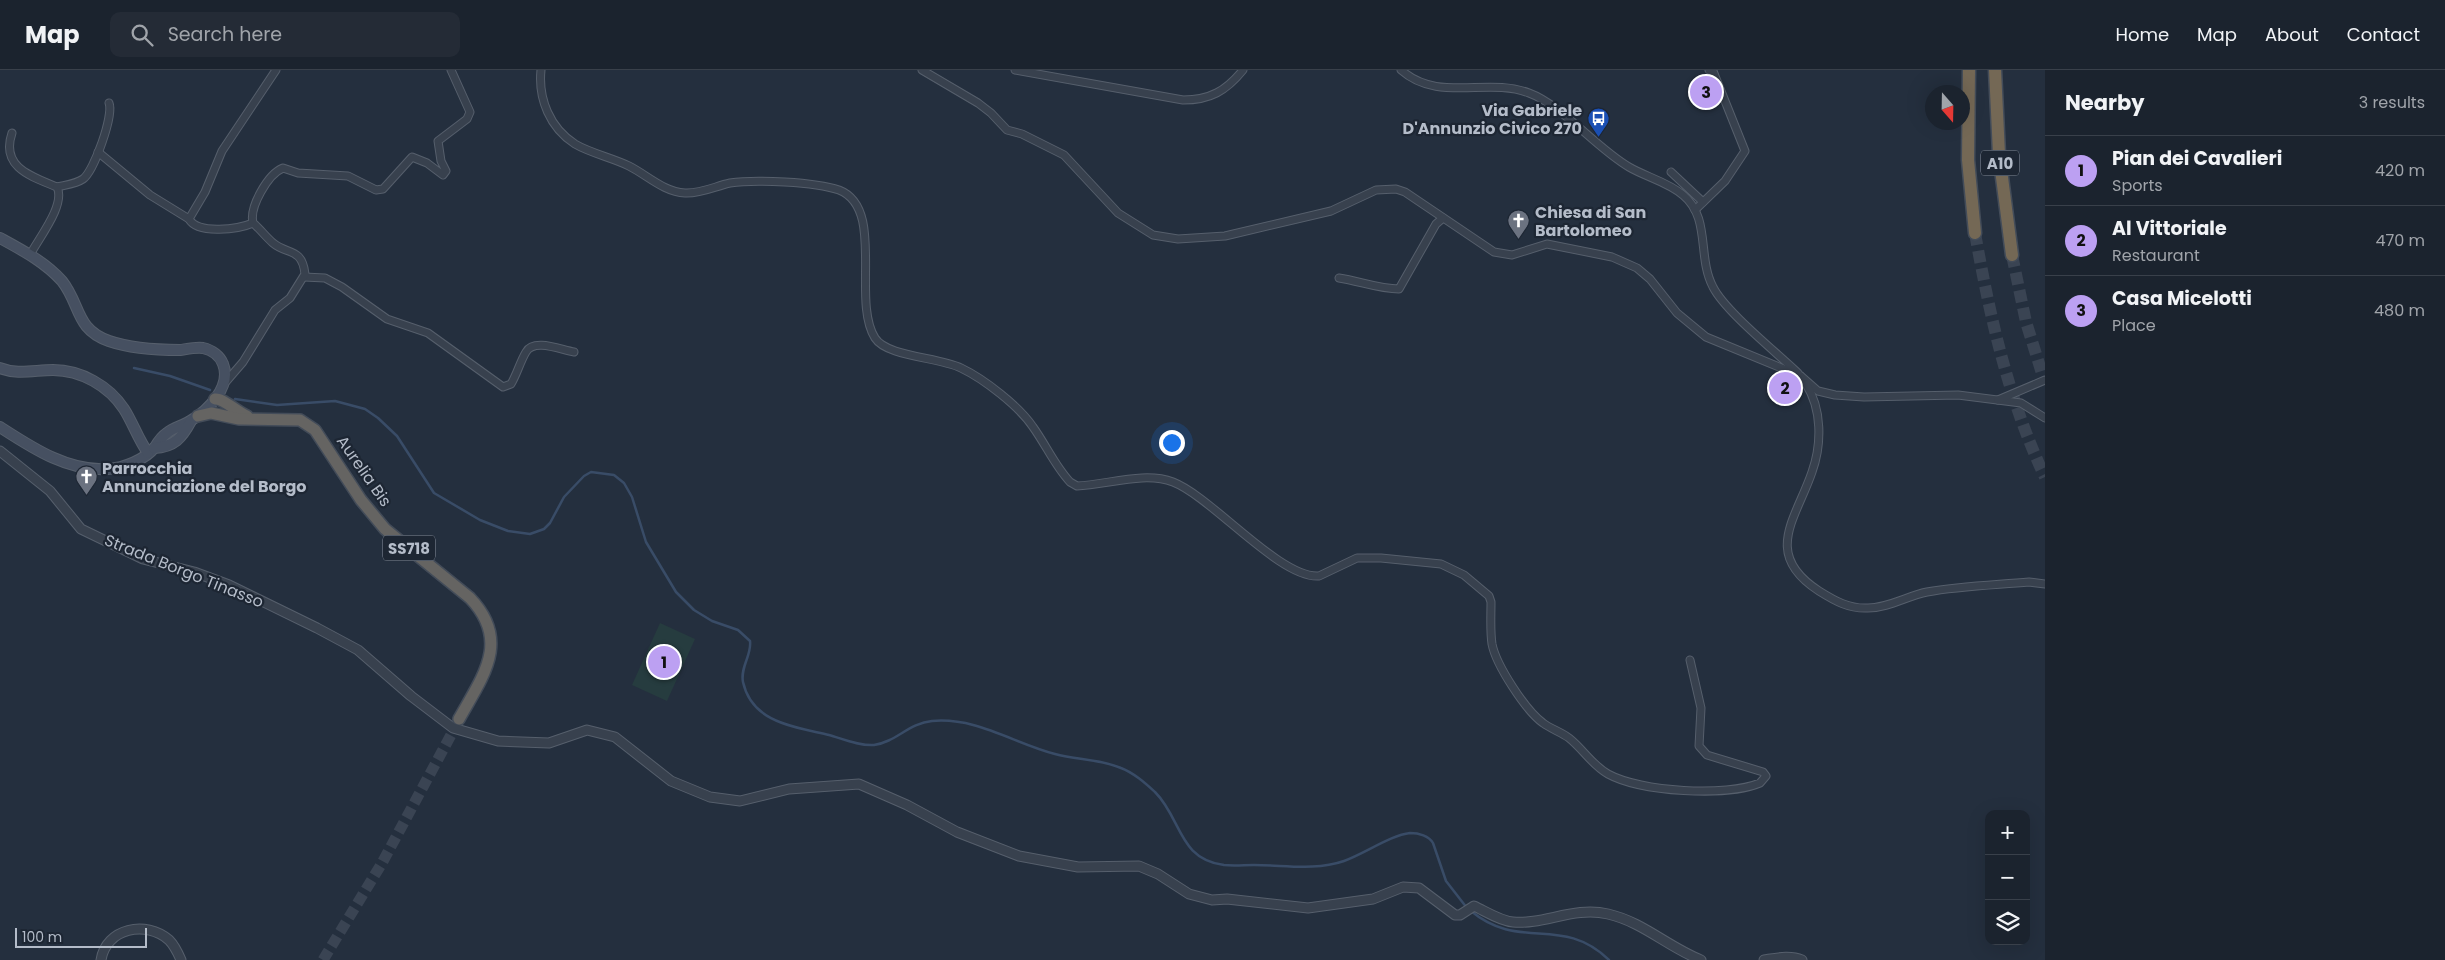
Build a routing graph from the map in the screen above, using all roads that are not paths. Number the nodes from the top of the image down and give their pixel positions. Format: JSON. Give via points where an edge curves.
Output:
{"nodes":[{"id":1,"x":276,"y":70,"type":"edge"},
{"id":2,"x":451,"y":70,"type":"edge"},
{"id":3,"x":541,"y":70,"type":"edge"},
{"id":4,"x":922,"y":70,"type":"edge"},
{"id":5,"x":1015,"y":70,"type":"edge"},
{"id":6,"x":1242,"y":70,"type":"edge"},
{"id":7,"x":1401,"y":70,"type":"edge"},
{"id":8,"x":1709,"y":70,"type":"edge"},
{"id":9,"x":1969,"y":70,"type":"edge"},
{"id":10,"x":1995,"y":70,"type":"edge"},
{"id":11,"x":109,"y":103,"type":"dead end"},
{"id":12,"x":12,"y":133,"type":"dead end"},
{"id":13,"x":98,"y":152,"type":"junction"},
{"id":14,"x":1671,"y":172,"type":"dead end"},
{"id":15,"x":57,"y":187,"type":"junction"},
{"id":16,"x":1703,"y":202,"type":"junction"},
{"id":17,"x":1695,"y":210,"type":"junction"},
{"id":18,"x":1443,"y":218,"type":"junction"},
{"id":19,"x":189,"y":219,"type":"junction"},
{"id":20,"x":253,"y":223,"type":"junction"},
{"id":21,"x":1975,"y":233,"type":"tunnel mouth"},
{"id":22,"x":0,"y":238,"type":"edge"},
{"id":23,"x":30,"y":255,"type":"junction"},
{"id":24,"x":2012,"y":255,"type":"tunnel mouth"},
{"id":25,"x":304,"y":277,"type":"junction"},
{"id":26,"x":1339,"y":278,"type":"dead end"},
{"id":27,"x":574,"y":352,"type":"dead end"},
{"id":28,"x":0,"y":368,"type":"edge"},
{"id":29,"x":1801,"y":376,"type":"junction"},
{"id":30,"x":2045,"y":380,"type":"edge"},
{"id":31,"x":223,"y":386,"type":"junction"},
{"id":32,"x":1998,"y":400,"type":"junction"},
{"id":33,"x":217,"y":401,"type":"junction"},
{"id":34,"x":218,"y":414,"type":"junction"},
{"id":35,"x":195,"y":418,"type":"junction"},
{"id":36,"x":2045,"y":418,"type":"edge"},
{"id":37,"x":256,"y":419,"type":"junction"},
{"id":38,"x":0,"y":427,"type":"edge"},
{"id":39,"x":156,"y":447,"type":"junction"},
{"id":40,"x":0,"y":451,"type":"edge"},
{"id":41,"x":2045,"y":584,"type":"edge"},
{"id":42,"x":1690,"y":660,"type":"dead end"},
{"id":43,"x":459,"y":719,"type":"tunnel mouth"},
{"id":44,"x":102,"y":960,"type":"edge"},
{"id":45,"x":181,"y":960,"type":"edge"},
{"id":46,"x":1701,"y":960,"type":"edge"},
{"id":47,"x":1764,"y":960,"type":"edge"},
{"id":48,"x":1802,"y":960,"type":"edge"}],
"edges":[{"from":1,"to":19,"type":"street","via":[[222,151],[205,192]]},
{"from":2,"to":20,"type":"street","via":[[470,112],[438,141],[440,161],[446,174],[439,174],[427,163],[412,157],[383,189],[376,190],[348,176],[335,177],[283,168],[268,180],[253,210]]},
{"from":3,"to":42,"type":"street","via":[[546,110],[566,137],[664,187],[691,193],[748,181],[830,187],[846,194],[856,202],[864,220],[865,290],[874,337],[889,350],[944,361],[980,379],[1026,417],[1070,482],[1077,486],[1146,479],[1172,482],[1189,491],[1278,560],[1312,576],[1319,576],[1358,558],[1440,564],[1452,568],[1489,596],[1492,646],[1531,712],[1569,738],[1596,766],[1622,780],[1664,790],[1732,789],[1760,783],[1766,776],[1764,772],[1707,755],[1699,746],[1701,708]]},
{"from":4,"to":18,"type":"street","via":[[978,103],[1007,130],[1028,136],[1064,155],[1118,213],[1153,235],[1187,239],[1244,232],[1331,211],[1376,190],[1405,192]]},
{"from":5,"to":6,"type":"street","via":[[1183,100],[1200,100],[1220,93]]},
{"from":7,"to":17,"type":"street","via":[[1423,83],[1444,89],[1491,86],[1528,92],[1543,100],[1607,153],[1683,195]]},
{"from":8,"to":16,"type":"street","via":[[1714,71],[1745,151],[1724,181]]},
{"from":9,"to":21,"type":"highway","number":"A10","via":[[1968,160]]},
{"from":10,"to":24,"type":"highway","number":"A10","via":[[1999,154]]},
{"from":11,"to":13,"type":"street","via":[[111,114]]},
{"from":12,"to":15,"type":"street","via":[[9,147],[14,166],[22,173]]},
{"from":13,"to":15,"type":"street","via":[[84,178]]},
{"from":13,"to":19,"type":"street","via":[[144,191]]},
{"from":14,"to":16,"type":"street"},
{"from":15,"to":23,"type":"street","via":[[56,209]]},
{"from":16,"to":17,"type":"street"},
{"from":17,"to":29,"type":"street","via":[[1702,229],[1706,270],[1713,288],[1726,305]]},
{"from":18,"to":26,"type":"street","via":[[1436,224],[1400,288],[1386,289],[1365,281]]},
{"from":18,"to":29,"type":"street","via":[[1494,252],[1512,255],[1547,244],[1612,258],[1637,268],[1677,313],[1706,337]]},
{"from":19,"to":20,"type":"street","via":[[195,225],[221,229]]},
{"from":20,"to":25,"type":"street","via":[[273,243],[298,256],[305,269]]},
{"from":22,"to":23,"type":"main road"},
{"from":23,"to":31,"type":"main road","via":[[61,281],[83,324],[94,334],[142,348],[203,348],[219,357],[225,371]]},
{"from":25,"to":27,"type":"street","via":[[325,278],[387,319],[428,333],[504,387],[511,384],[525,353],[532,346]]},
{"from":25,"to":31,"type":"street","via":[[290,298],[275,310],[243,362]]},
{"from":28,"to":39,"type":"main road","via":[[16,372],[66,372],[97,382],[112,394]]},
{"from":29,"to":32,"type":"street","via":[[1818,391],[1835,395],[1958,395]]},
{"from":29,"to":41,"type":"street","via":[[1810,391],[1819,426],[1818,450],[1812,472],[1789,528],[1790,561],[1798,576],[1835,601],[1854,608],[1870,608],[1926,592],[2029,582]]},
{"from":30,"to":32,"type":"street"},
{"from":31,"to":33,"type":"highway"},
{"from":32,"to":36,"type":"street","via":[[2021,403]]},
{"from":33,"to":34,"type":"highway"},
{"from":33,"to":35,"type":"main road"},
{"from":33,"to":37,"type":"highway","number":"SS718"},
{"from":34,"to":35,"type":"highway","number":"SS718"},
{"from":34,"to":37,"type":"highway","number":"SS718"},
{"from":35,"to":39,"type":"main road","via":[[181,430],[172,429]]},
{"from":37,"to":43,"type":"highway","name":"Aurelia Bis","number":"SS718","via":[[300,420],[311,426],[333,454],[361,500],[385,529],[482,610],[492,637],[489,659]]},
{"from":38,"to":39,"type":"main road","via":[[33,448],[78,466],[108,469],[130,464]]},
{"from":40,"to":46,"type":"street","name":"Strada Borgo Tinasso","via":[[50,491],[81,529],[143,558],[229,585],[317,628],[358,650],[454,728],[498,741],[549,743],[587,730],[615,737],[671,781],[710,797],[740,801],[790,789],[859,784],[908,805],[957,832],[1019,856],[1078,866],[1139,866],[1189,894],[1212,900],[1308,908],[1374,899],[1403,887],[1418,888],[1455,915],[1474,906],[1512,922],[1571,912],[1607,914],[1638,925],[1680,952]]},
{"from":44,"to":45,"type":"street","via":[[110,940],[124,931],[136,929],[155,932],[169,940]]},
{"from":47,"to":48,"type":"street","via":[[1779,957]]}]}
